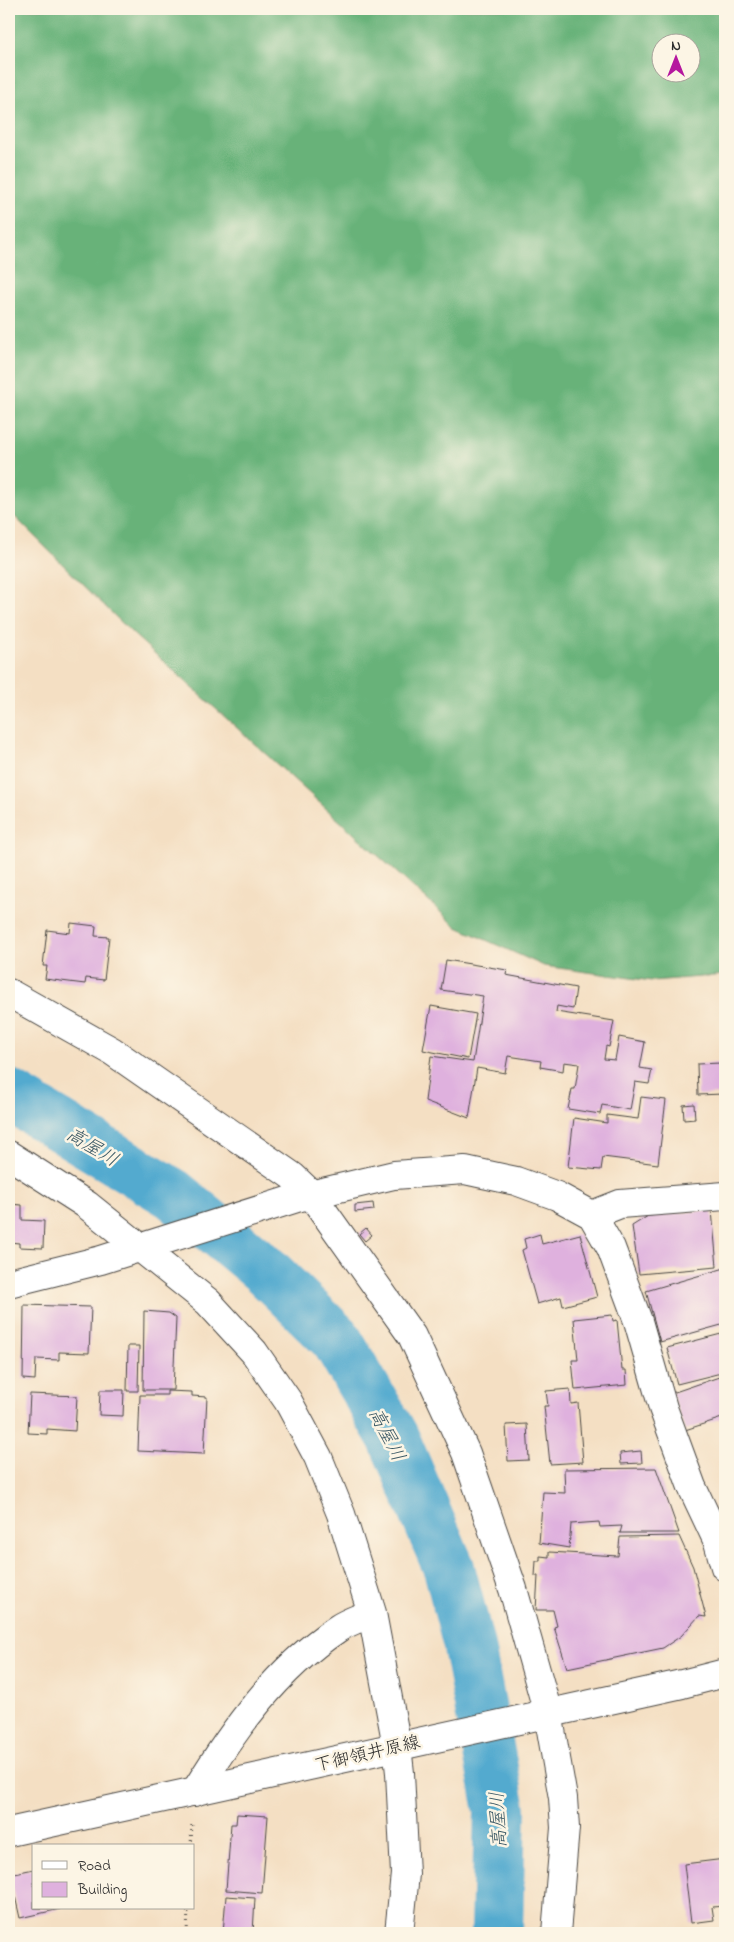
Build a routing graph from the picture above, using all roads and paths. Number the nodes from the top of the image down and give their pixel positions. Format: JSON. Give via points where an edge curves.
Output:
{"nodes":[{"id":1,"x":9,"y":993,"type":"edge"},
{"id":2,"x":9,"y":1155,"type":"edge"},
{"id":3,"x":304,"y":1196,"type":"junction"},
{"id":4,"x":725,"y":1196,"type":"edge"},
{"id":5,"x":592,"y":1215,"type":"junction"},
{"id":6,"x":147,"y":1245,"type":"junction"},
{"id":7,"x":9,"y":1284,"type":"edge"},
{"id":8,"x":725,"y":1567,"type":"edge"},
{"id":9,"x":372,"y":1613,"type":"junction"},
{"id":10,"x":725,"y":1673,"type":"edge"},
{"id":11,"x":542,"y":1714,"type":"junction"},
{"id":12,"x":405,"y":1744,"type":"junction"},
{"id":13,"x":195,"y":1792,"type":"junction"},
{"id":14,"x":9,"y":1832,"type":"edge"},
{"id":15,"x":188,"y":1910,"type":"edge"},
{"id":16,"x":187,"y":1933,"type":"edge"},
{"id":17,"x":399,"y":1933,"type":"edge"},
{"id":18,"x":556,"y":1933,"type":"edge"}],
"edges":[{"from":1,"to":3,"type":"street","via":[[112,1051],[292,1176]]},
{"from":2,"to":6,"type":"street"},
{"from":3,"to":5,"type":"street","via":[[394,1175],[465,1170],[558,1196]]},
{"from":3,"to":6,"type":"street"},
{"from":3,"to":11,"type":"street","via":[[412,1336],[466,1453],[513,1589]]},
{"from":4,"to":5,"type":"street","via":[[620,1204]]},
{"from":5,"to":8,"type":"street","via":[[611,1248],[638,1321],[663,1408],[692,1487],[718,1542]]},
{"from":6,"to":7,"type":"street"},
{"from":6,"to":9,"type":"street","via":[[208,1302],[254,1352],[288,1401],[318,1457],[341,1514]]},
{"from":9,"to":12,"type":"street"},
{"from":9,"to":13,"type":"street","via":[[339,1628],[298,1659],[253,1706]]},
{"from":10,"to":11,"type":"street","name":"下御領井原線"},
{"from":11,"to":12,"type":"street","name":"下御領井原線"},
{"from":11,"to":18,"type":"street","via":[[564,1798],[565,1828]]},
{"from":12,"to":13,"type":"street","name":"下御領井原線"},
{"from":12,"to":17,"type":"street","via":[[400,1773],[405,1874]]},
{"from":13,"to":14,"type":"street","name":"下御領井原線"},
{"from":15,"to":16,"type":"path"}]}
